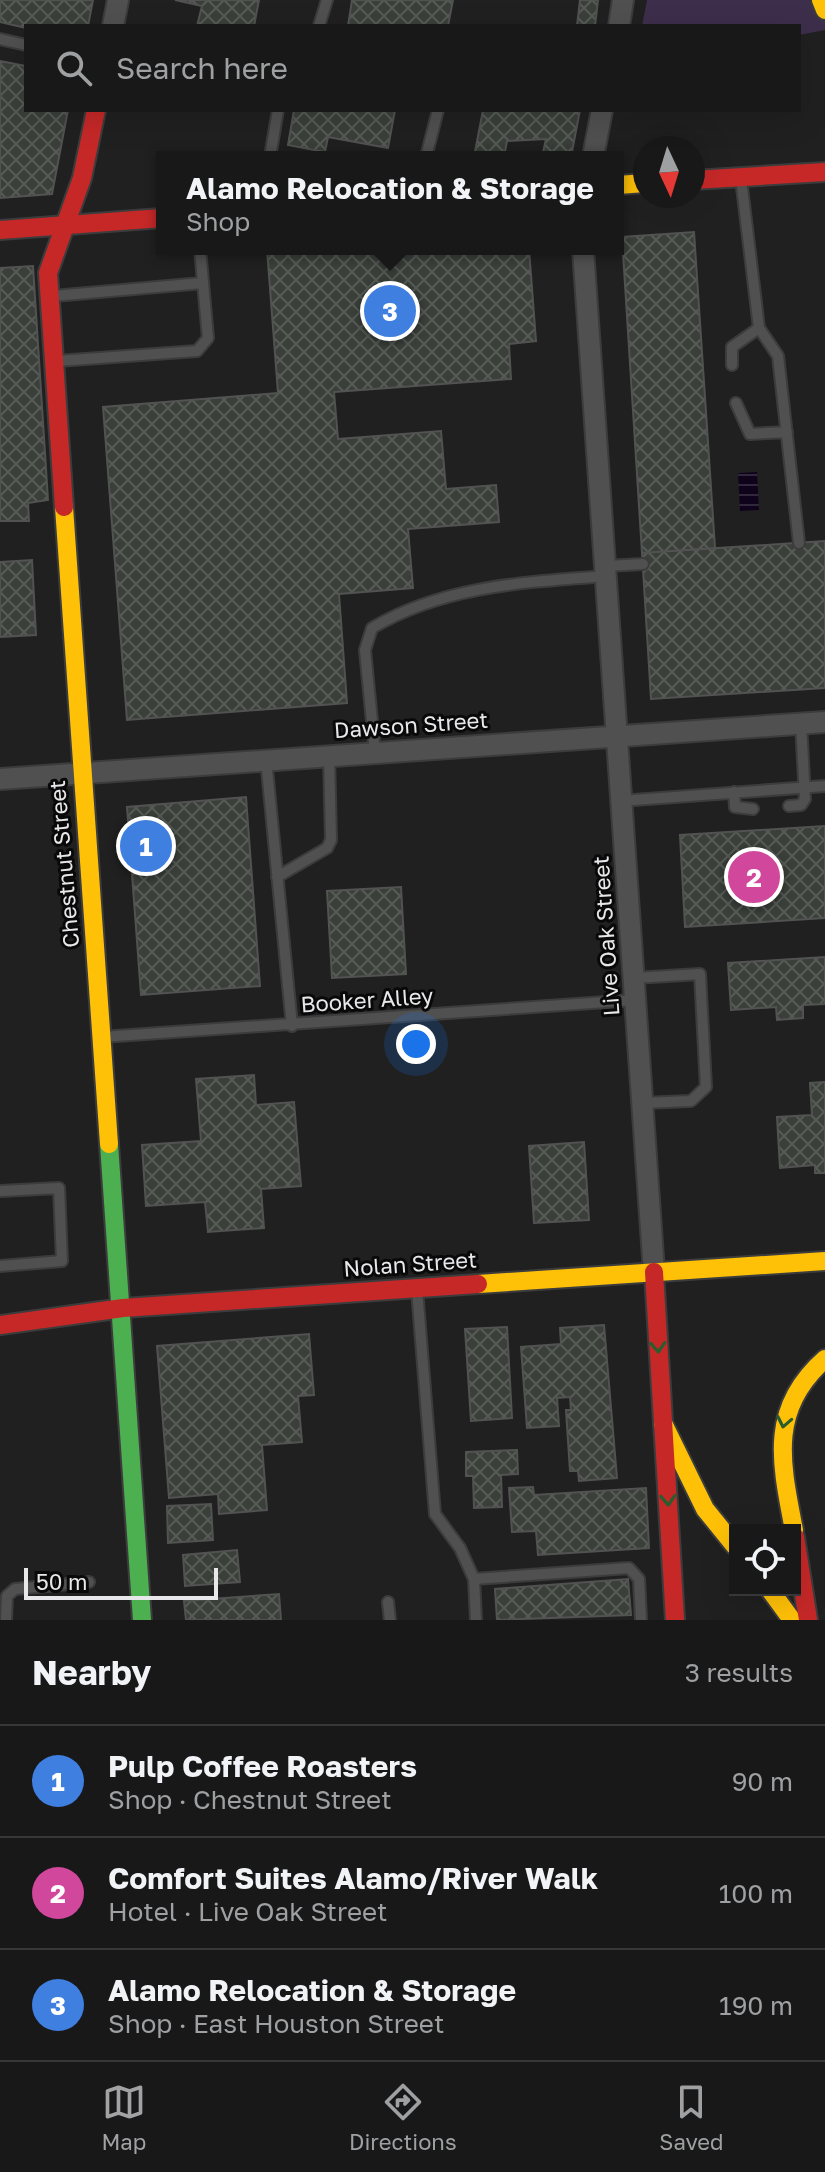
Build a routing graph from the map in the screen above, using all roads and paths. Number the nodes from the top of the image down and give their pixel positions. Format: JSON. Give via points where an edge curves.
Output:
{"nodes":[{"id":1,"x":118,"y":0,"type":"edge"},
{"id":2,"x":327,"y":0,"type":"edge"},
{"id":3,"x":623,"y":0,"type":"edge"},
{"id":4,"x":821,"y":0,"type":"edge"},
{"id":5,"x":825,"y":10,"type":"edge"},
{"id":6,"x":113,"y":24,"type":"edge"},
{"id":7,"x":320,"y":24,"type":"edge"},
{"id":8,"x":619,"y":24,"type":"edge"},
{"id":9,"x":0,"y":39,"type":"edge"},
{"id":10,"x":24,"y":45,"type":"edge"},
{"id":11,"x":96,"y":112,"type":"edge"},
{"id":12,"x":278,"y":112,"type":"edge"},
{"id":13,"x":437,"y":112,"type":"edge"},
{"id":14,"x":602,"y":112,"type":"edge"},
{"id":15,"x":271,"y":151,"type":"edge"},
{"id":16,"x":428,"y":151,"type":"edge"},
{"id":17,"x":594,"y":151,"type":"edge"},
{"id":18,"x":825,"y":172,"type":"edge"},
{"id":19,"x":741,"y":177,"type":"junction"},
{"id":20,"x":705,"y":179,"type":"edge"},
{"id":21,"x":156,"y":218,"type":"edge"},
{"id":22,"x":65,"y":225,"type":"junction"},
{"id":23,"x":0,"y":230,"type":"edge"},
{"id":24,"x":201,"y":255,"type":"edge"},
{"id":25,"x":583,"y":255,"type":"edge"},
{"id":26,"x":203,"y":283,"type":"junction"},
{"id":27,"x":50,"y":296,"type":"junction"},
{"id":28,"x":759,"y":328,"type":"junction"},
{"id":29,"x":54,"y":361,"type":"junction"},
{"id":30,"x":732,"y":365,"type":"dead end"},
{"id":31,"x":736,"y":403,"type":"dead end"},
{"id":32,"x":787,"y":432,"type":"junction"},
{"id":33,"x":799,"y":543,"type":"dead end"},
{"id":34,"x":643,"y":564,"type":"dead end"},
{"id":35,"x":606,"y":571,"type":"junction"},
{"id":36,"x":825,"y":722,"type":"edge"},
{"id":37,"x":801,"y":723,"type":"junction"},
{"id":38,"x":617,"y":735,"type":"junction"},
{"id":39,"x":375,"y":752,"type":"junction"},
{"id":40,"x":329,"y":755,"type":"junction"},
{"id":41,"x":266,"y":759,"type":"junction"},
{"id":42,"x":80,"y":772,"type":"junction"},
{"id":43,"x":0,"y":779,"type":"edge"},
{"id":44,"x":825,"y":786,"type":"edge"},
{"id":45,"x":804,"y":787,"type":"junction"},
{"id":46,"x":734,"y":792,"type":"junction"},
{"id":47,"x":620,"y":801,"type":"junction"},
{"id":48,"x":789,"y":806,"type":"dead end"},
{"id":49,"x":753,"y":809,"type":"dead end"},
{"id":50,"x":277,"y":877,"type":"junction"},
{"id":51,"x":634,"y":978,"type":"junction"},
{"id":52,"x":635,"y":1000,"type":"junction"},
{"id":53,"x":292,"y":1026,"type":"junction"},
{"id":54,"x":102,"y":1037,"type":"junction"},
{"id":55,"x":642,"y":1103,"type":"junction"},
{"id":56,"x":0,"y":1191,"type":"edge"},
{"id":57,"x":825,"y":1261,"type":"edge"},
{"id":58,"x":0,"y":1266,"type":"edge"},
{"id":59,"x":654,"y":1272,"type":"junction"},
{"id":60,"x":417,"y":1288,"type":"junction"},
{"id":61,"x":0,"y":1308,"type":"edge"},
{"id":62,"x":123,"y":1308,"type":"junction"},
{"id":63,"x":0,"y":1325,"type":"edge"},
{"id":64,"x":825,"y":1359,"type":"edge"},
{"id":65,"x":663,"y":1423,"type":"junction"},
{"id":66,"x":793,"y":1524,"type":"edge"},
{"id":67,"x":729,"y":1539,"type":"edge"},
{"id":68,"x":801,"y":1575,"type":"edge"},
{"id":69,"x":474,"y":1579,"type":"junction"},
{"id":70,"x":89,"y":1582,"type":"dead end"},
{"id":71,"x":774,"y":1596,"type":"edge"},
{"id":72,"x":388,"y":1602,"type":"dead end"},
{"id":73,"x":6,"y":1620,"type":"edge"},
{"id":74,"x":142,"y":1620,"type":"edge"},
{"id":75,"x":390,"y":1620,"type":"edge"},
{"id":76,"x":476,"y":1620,"type":"edge"},
{"id":77,"x":641,"y":1620,"type":"edge"},
{"id":78,"x":675,"y":1620,"type":"edge"},
{"id":79,"x":792,"y":1620,"type":"edge"},
{"id":80,"x":808,"y":1620,"type":"edge"}],
"edges":[{"from":1,"to":6,"type":"street"},
{"from":2,"to":7,"type":"lane"},
{"from":3,"to":8,"type":"street"},
{"from":4,"to":5,"type":"main road"},
{"from":9,"to":10,"type":"lane"},
{"from":11,"to":22,"type":"main road","name":"Chestnut Street","via":[[82,178]]},
{"from":12,"to":15,"type":"lane"},
{"from":13,"to":16,"type":"lane"},
{"from":14,"to":17,"type":"street"},
{"from":18,"to":19,"type":"main road"},
{"from":19,"to":20,"type":"main road"},
{"from":19,"to":28,"type":"lane"},
{"from":21,"to":22,"type":"main road"},
{"from":22,"to":23,"type":"main road"},
{"from":22,"to":27,"type":"main road","name":"Chestnut Street","via":[[48,273]]},
{"from":24,"to":26,"type":"lane"},
{"from":25,"to":35,"type":"street","name":"Live Oak Street"},
{"from":26,"to":27,"type":"lane"},
{"from":26,"to":29,"type":"lane","via":[[208,338],[197,351]]},
{"from":27,"to":29,"type":"main road","name":"Chestnut Street"},
{"from":28,"to":30,"type":"lane","via":[[732,347]]},
{"from":28,"to":32,"type":"lane","via":[[778,356]]},
{"from":29,"to":42,"type":"main road","name":"Chestnut Street"},
{"from":31,"to":32,"type":"lane","via":[[750,434]]},
{"from":32,"to":33,"type":"lane"},
{"from":34,"to":35,"type":"lane"},
{"from":35,"to":38,"type":"street","name":"Live Oak Street"},
{"from":35,"to":39,"type":"lane","via":[[473,589],[396,614],[372,628],[365,650]]},
{"from":36,"to":37,"type":"street","name":"Dawson Street"},
{"from":37,"to":38,"type":"street","name":"Dawson Street"},
{"from":37,"to":45,"type":"lane"},
{"from":38,"to":39,"type":"street","name":"Dawson Street"},
{"from":38,"to":47,"type":"street","name":"Live Oak Street"},
{"from":39,"to":40,"type":"street","name":"Dawson Street"},
{"from":40,"to":41,"type":"street","name":"Dawson Street"},
{"from":40,"to":50,"type":"lane","via":[[331,840],[327,848]]},
{"from":41,"to":42,"type":"street","name":"Dawson Street"},
{"from":41,"to":50,"type":"lane"},
{"from":42,"to":43,"type":"street","name":"Dawson Street"},
{"from":42,"to":54,"type":"main road","name":"Chestnut Street"},
{"from":44,"to":45,"type":"lane"},
{"from":45,"to":46,"type":"lane"},
{"from":45,"to":48,"type":"lane","via":[[801,805]]},
{"from":46,"to":47,"type":"lane"},
{"from":46,"to":49,"type":"lane","via":[[735,807]]},
{"from":47,"to":51,"type":"street","name":"Live Oak Street"},
{"from":50,"to":53,"type":"lane"},
{"from":51,"to":52,"type":"street","name":"Live Oak Street"},
{"from":51,"to":55,"type":"lane","via":[[700,974],[706,1087],[691,1101]]},
{"from":52,"to":53,"type":"lane","name":"Booker Alley"},
{"from":52,"to":55,"type":"street","name":"Live Oak Street"},
{"from":53,"to":54,"type":"lane","name":"Booker Alley"},
{"from":54,"to":62,"type":"main road","name":"Chestnut Street"},
{"from":55,"to":59,"type":"street","name":"Live Oak Street"},
{"from":56,"to":58,"type":"lane","via":[[59,1188],[62,1261]]},
{"from":57,"to":59,"type":"main road","name":"Nolan Street"},
{"from":59,"to":60,"type":"main road","name":"Nolan Street"},
{"from":59,"to":65,"type":"main road","name":"Live Oak Street","one_way":true},
{"from":60,"to":62,"type":"main road","name":"Nolan Street"},
{"from":60,"to":69,"type":"lane","via":[[435,1514]]},
{"from":61,"to":63,"type":"lane"},
{"from":62,"to":63,"type":"main road","name":"Nolan Street"},
{"from":62,"to":74,"type":"main road","name":"Chestnut Street"},
{"from":64,"to":66,"type":"main road","one_way":true,"via":[[804,1377],[782,1425],[781,1462]]},
{"from":65,"to":67,"type":"main road","via":[[705,1509]]},
{"from":65,"to":78,"type":"main road","name":"Live Oak Street","one_way":true},
{"from":68,"to":80,"type":"main road"},
{"from":69,"to":76,"type":"lane"},
{"from":69,"to":77,"type":"lane","via":[[629,1568],[639,1579]]},
{"from":70,"to":73,"type":"lane","via":[[15,1589],[7,1596]]},
{"from":71,"to":79,"type":"main road"},
{"from":72,"to":75,"type":"lane"}]}
